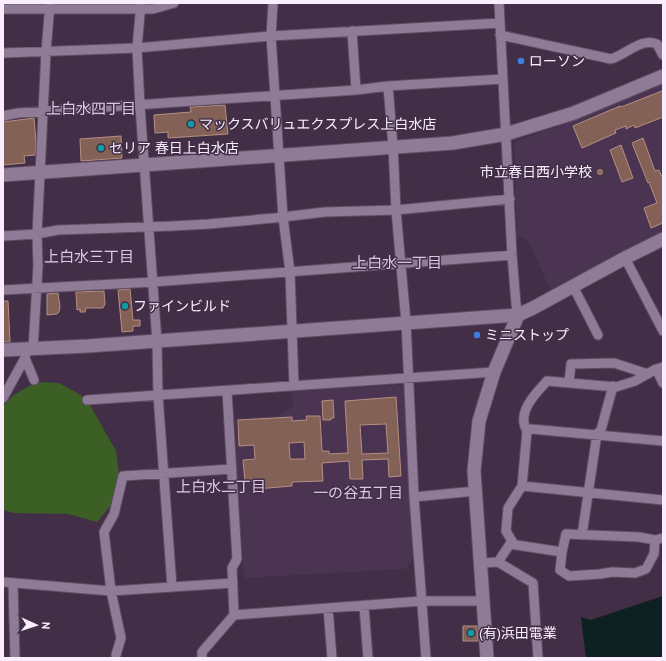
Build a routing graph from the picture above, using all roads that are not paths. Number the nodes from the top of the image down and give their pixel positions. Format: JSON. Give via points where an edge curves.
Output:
{"nodes":[{"id":1,"x":174,"y":3,"type":"edge"},
{"id":2,"x":273,"y":3,"type":"edge"},
{"id":3,"x":499,"y":3,"type":"edge"},
{"id":4,"x":50,"y":6,"type":"edge"},
{"id":5,"x":140,"y":6,"type":"edge"},
{"id":6,"x":3,"y":9,"type":"edge"},
{"id":7,"x":500,"y":23,"type":"junction"},
{"id":8,"x":352,"y":31,"type":"junction"},
{"id":9,"x":500,"y":35,"type":"junction"},
{"id":10,"x":271,"y":36,"type":"junction"},
{"id":11,"x":137,"y":48,"type":"junction"},
{"id":12,"x":46,"y":52,"type":"junction"},
{"id":13,"x":3,"y":53,"type":"edge"},
{"id":14,"x":663,"y":55,"type":"edge"},
{"id":15,"x":663,"y":76,"type":"edge"},
{"id":16,"x":503,"y":79,"type":"junction"},
{"id":17,"x":388,"y":86,"type":"junction"},
{"id":18,"x":356,"y":90,"type":"junction"},
{"id":19,"x":275,"y":95,"type":"junction"},
{"id":20,"x":140,"y":106,"type":"junction"},
{"id":21,"x":42,"y":112,"type":"junction"},
{"id":22,"x":3,"y":116,"type":"edge"},
{"id":23,"x":506,"y":134,"type":"junction"},
{"id":24,"x":393,"y":146,"type":"junction"},
{"id":25,"x":280,"y":156,"type":"junction"},
{"id":26,"x":144,"y":165,"type":"junction"},
{"id":27,"x":40,"y":173,"type":"junction"},
{"id":28,"x":3,"y":175,"type":"edge"},
{"id":29,"x":510,"y":199,"type":"junction"},
{"id":30,"x":396,"y":210,"type":"junction"},
{"id":31,"x":283,"y":217,"type":"junction"},
{"id":32,"x":148,"y":227,"type":"junction"},
{"id":33,"x":37,"y":234,"type":"junction"},
{"id":34,"x":3,"y":236,"type":"edge"},
{"id":35,"x":663,"y":239,"type":"edge"},
{"id":36,"x":512,"y":255,"type":"junction"},
{"id":37,"x":625,"y":258,"type":"junction"},
{"id":38,"x":400,"y":264,"type":"junction"},
{"id":39,"x":290,"y":272,"type":"junction"},
{"id":40,"x":153,"y":282,"type":"junction"},
{"id":41,"x":574,"y":286,"type":"junction"},
{"id":42,"x":36,"y":289,"type":"junction"},
{"id":43,"x":3,"y":290,"type":"edge"},
{"id":44,"x":518,"y":315,"type":"junction"},
{"id":45,"x":406,"y":322,"type":"junction"},
{"id":46,"x":292,"y":331,"type":"junction"},
{"id":47,"x":663,"y":331,"type":"edge"},
{"id":48,"x":598,"y":335,"type":"dead end"},
{"id":49,"x":157,"y":342,"type":"junction"},
{"id":50,"x":3,"y":350,"type":"edge"},
{"id":51,"x":28,"y":352,"type":"junction"},
{"id":52,"x":656,"y":370,"type":"edge"},
{"id":53,"x":494,"y":372,"type":"junction"},
{"id":54,"x":408,"y":379,"type":"junction"},
{"id":55,"x":34,"y":380,"type":"dead end"},
{"id":56,"x":569,"y":383,"type":"junction"},
{"id":57,"x":663,"y":383,"type":"edge"},
{"id":58,"x":294,"y":386,"type":"junction"},
{"id":59,"x":613,"y":386,"type":"junction"},
{"id":60,"x":227,"y":390,"type":"junction"},
{"id":61,"x":158,"y":395,"type":"junction"},
{"id":62,"x":3,"y":398,"type":"edge"},
{"id":63,"x":87,"y":400,"type":"dead end"},
{"id":64,"x":527,"y":431,"type":"junction"},
{"id":65,"x":596,"y":434,"type":"junction"},
{"id":66,"x":663,"y":441,"type":"edge"},
{"id":67,"x":232,"y":468,"type":"junction"},
{"id":68,"x":164,"y":473,"type":"junction"},
{"id":69,"x":522,"y":486,"type":"junction"},
{"id":70,"x":476,"y":491,"type":"junction"},
{"id":71,"x":588,"y":492,"type":"junction"},
{"id":72,"x":414,"y":497,"type":"junction"},
{"id":73,"x":663,"y":500,"type":"edge"},
{"id":74,"x":582,"y":535,"type":"junction"},
{"id":75,"x":659,"y":539,"type":"edge"},
{"id":76,"x":510,"y":544,"type":"junction"},
{"id":77,"x":562,"y":552,"type":"junction"},
{"id":78,"x":498,"y":562,"type":"junction"},
{"id":79,"x":481,"y":563,"type":"junction"},
{"id":80,"x":3,"y":582,"type":"edge"},
{"id":81,"x":13,"y":583,"type":"junction"},
{"id":82,"x":233,"y":584,"type":"junction"},
{"id":83,"x":172,"y":587,"type":"junction"},
{"id":84,"x":111,"y":591,"type":"junction"},
{"id":85,"x":422,"y":601,"type":"junction"},
{"id":86,"x":483,"y":601,"type":"junction"},
{"id":87,"x":364,"y":606,"type":"junction"},
{"id":88,"x":328,"y":608,"type":"junction"},
{"id":89,"x":234,"y":615,"type":"junction"},
{"id":90,"x":116,"y":654,"type":"dead end"},
{"id":91,"x":199,"y":656,"type":"edge"},
{"id":92,"x":15,"y":658,"type":"edge"},
{"id":93,"x":332,"y":658,"type":"edge"},
{"id":94,"x":368,"y":658,"type":"edge"},
{"id":95,"x":426,"y":658,"type":"edge"},
{"id":96,"x":487,"y":658,"type":"edge"},
{"id":97,"x":538,"y":658,"type":"edge"}],
"edges":[{"from":1,"to":5,"type":"street","via":[[153,9]]},
{"from":2,"to":10,"type":"street"},
{"from":3,"to":7,"type":"street"},
{"from":4,"to":5,"type":"street"},
{"from":4,"to":6,"type":"street"},
{"from":4,"to":12,"type":"street"},
{"from":5,"to":11,"type":"street"},
{"from":7,"to":8,"type":"street"},
{"from":7,"to":9,"type":"street"},
{"from":8,"to":10,"type":"street"},
{"from":8,"to":18,"type":"street"},
{"from":9,"to":14,"type":"street","via":[[611,59],[651,41],[657,44]]},
{"from":9,"to":16,"type":"street"},
{"from":10,"to":11,"type":"street"},
{"from":10,"to":19,"type":"street"},
{"from":11,"to":12,"type":"street"},
{"from":11,"to":20,"type":"street"},
{"from":12,"to":13,"type":"street"},
{"from":12,"to":21,"type":"street"},
{"from":15,"to":23,"type":"street","via":[[574,113]]},
{"from":16,"to":17,"type":"street"},
{"from":16,"to":23,"type":"street"},
{"from":17,"to":18,"type":"street"},
{"from":17,"to":24,"type":"street"},
{"from":18,"to":19,"type":"street"},
{"from":19,"to":20,"type":"street"},
{"from":19,"to":25,"type":"street"},
{"from":20,"to":21,"type":"street"},
{"from":20,"to":26,"type":"street"},
{"from":21,"to":22,"type":"street"},
{"from":21,"to":27,"type":"street"},
{"from":23,"to":24,"type":"street","via":[[453,142]]},
{"from":23,"to":29,"type":"street"},
{"from":24,"to":25,"type":"street"},
{"from":24,"to":30,"type":"street"},
{"from":25,"to":26,"type":"street"},
{"from":25,"to":31,"type":"street"},
{"from":26,"to":27,"type":"street"},
{"from":26,"to":32,"type":"street"},
{"from":27,"to":28,"type":"street"},
{"from":27,"to":33,"type":"street"},
{"from":29,"to":30,"type":"street"},
{"from":29,"to":36,"type":"street"},
{"from":30,"to":31,"type":"street","via":[[325,212]]},
{"from":30,"to":38,"type":"street"},
{"from":31,"to":32,"type":"street"},
{"from":31,"to":39,"type":"street"},
{"from":32,"to":33,"type":"street","via":[[58,230]]},
{"from":32,"to":40,"type":"street"},
{"from":33,"to":34,"type":"street"},
{"from":33,"to":42,"type":"street"},
{"from":35,"to":37,"type":"street"},
{"from":36,"to":38,"type":"street"},
{"from":36,"to":44,"type":"street"},
{"from":37,"to":41,"type":"street"},
{"from":37,"to":47,"type":"street"},
{"from":38,"to":39,"type":"street"},
{"from":38,"to":45,"type":"street"},
{"from":39,"to":40,"type":"street"},
{"from":39,"to":46,"type":"street"},
{"from":40,"to":42,"type":"street"},
{"from":40,"to":49,"type":"street"},
{"from":41,"to":44,"type":"street"},
{"from":41,"to":48,"type":"street"},
{"from":42,"to":43,"type":"street"},
{"from":42,"to":51,"type":"street"},
{"from":44,"to":45,"type":"street"},
{"from":44,"to":53,"type":"street"},
{"from":45,"to":46,"type":"street"},
{"from":45,"to":54,"type":"street"},
{"from":46,"to":49,"type":"street"},
{"from":46,"to":58,"type":"street"},
{"from":49,"to":51,"type":"street"},
{"from":49,"to":61,"type":"street"},
{"from":50,"to":51,"type":"street"},
{"from":51,"to":55,"type":"street"},
{"from":51,"to":62,"type":"street"},
{"from":52,"to":56,"type":"street","via":[[614,364],[570,364]]},
{"from":52,"to":57,"type":"street"},
{"from":52,"to":59,"type":"street","via":[[635,381]]},
{"from":53,"to":54,"type":"street"},
{"from":53,"to":70,"type":"street","via":[[479,421],[474,471]]},
{"from":54,"to":58,"type":"street"},
{"from":54,"to":72,"type":"street"},
{"from":56,"to":59,"type":"street"},
{"from":56,"to":64,"type":"street","via":[[546,381],[524,413],[522,424]]},
{"from":58,"to":60,"type":"street"},
{"from":59,"to":65,"type":"street","via":[[601,430]]},
{"from":60,"to":61,"type":"street"},
{"from":60,"to":67,"type":"street"},
{"from":61,"to":63,"type":"street"},
{"from":61,"to":68,"type":"street"},
{"from":64,"to":65,"type":"street","via":[[531,429]]},
{"from":64,"to":69,"type":"street"},
{"from":65,"to":66,"type":"street"},
{"from":65,"to":71,"type":"street"},
{"from":67,"to":68,"type":"street"},
{"from":67,"to":82,"type":"street","via":[[237,559],[232,568]]},
{"from":68,"to":83,"type":"street"},
{"from":68,"to":84,"type":"street","via":[[124,476],[114,514],[104,532]]},
{"from":69,"to":71,"type":"street"},
{"from":69,"to":76,"type":"street","via":[[508,508],[506,532],[512,541]]},
{"from":70,"to":72,"type":"street"},
{"from":70,"to":79,"type":"street"},
{"from":71,"to":73,"type":"street"},
{"from":71,"to":74,"type":"street"},
{"from":72,"to":85,"type":"street"},
{"from":74,"to":75,"type":"street"},
{"from":74,"to":77,"type":"street","via":[[566,534]]},
{"from":75,"to":77,"type":"street","via":[[646,569],[635,573],[612,572],[569,576],[560,570]]},
{"from":76,"to":77,"type":"street"},
{"from":76,"to":78,"type":"street"},
{"from":78,"to":79,"type":"street"},
{"from":78,"to":97,"type":"street","via":[[533,583]]},
{"from":79,"to":86,"type":"street"},
{"from":80,"to":81,"type":"street"},
{"from":81,"to":84,"type":"street"},
{"from":81,"to":92,"type":"street"},
{"from":82,"to":83,"type":"street"},
{"from":82,"to":89,"type":"street"},
{"from":83,"to":84,"type":"street"},
{"from":84,"to":90,"type":"street","via":[[121,638]]},
{"from":85,"to":86,"type":"street"},
{"from":85,"to":87,"type":"street"},
{"from":85,"to":95,"type":"street"},
{"from":86,"to":96,"type":"street"},
{"from":87,"to":88,"type":"street"},
{"from":87,"to":94,"type":"street"},
{"from":88,"to":89,"type":"street"},
{"from":88,"to":93,"type":"street"},
{"from":89,"to":91,"type":"street"}]}
